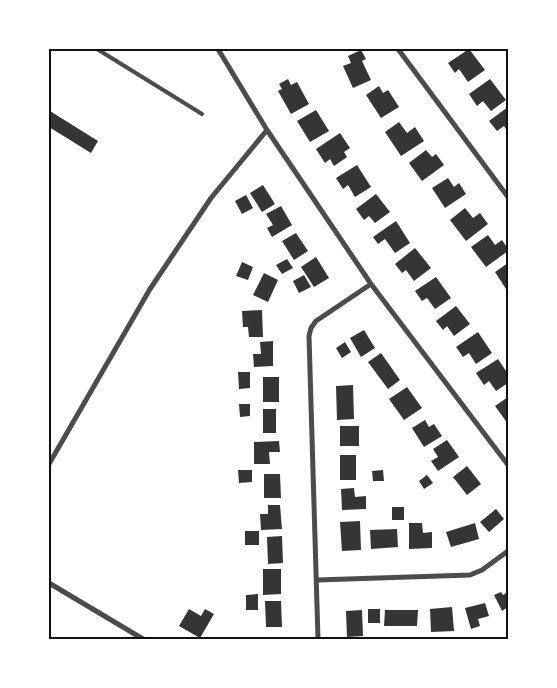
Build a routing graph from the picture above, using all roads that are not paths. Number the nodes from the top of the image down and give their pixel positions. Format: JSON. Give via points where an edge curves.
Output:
{"nodes":[{"id":1,"x":97,"y":49,"type":"edge"},
{"id":2,"x":218,"y":49,"type":"edge"},
{"id":3,"x":398,"y":49,"type":"edge"},
{"id":4,"x":202,"y":114,"type":"dead end"},
{"id":5,"x":267,"y":130,"type":"junction"},
{"id":6,"x":508,"y":197,"type":"edge"},
{"id":7,"x":371,"y":284,"type":"junction"},
{"id":8,"x":49,"y":464,"type":"edge"},
{"id":9,"x":508,"y":466,"type":"edge"},
{"id":10,"x":508,"y":551,"type":"edge"},
{"id":11,"x":317,"y":580,"type":"junction"},
{"id":12,"x":49,"y":583,"type":"edge"},
{"id":13,"x":143,"y":639,"type":"edge"},
{"id":14,"x":318,"y":639,"type":"edge"}],
"edges":[{"from":1,"to":4,"type":"lane"},
{"from":2,"to":5,"type":"street"},
{"from":3,"to":6,"type":"street"},
{"from":5,"to":7,"type":"street"},
{"from":5,"to":8,"type":"street","via":[[212,198],[150,289]]},
{"from":7,"to":9,"type":"street"},
{"from":7,"to":11,"type":"street","via":[[316,321],[309,336]]},
{"from":10,"to":11,"type":"street","via":[[482,570],[470,574]]},
{"from":11,"to":14,"type":"street"},
{"from":12,"to":13,"type":"street"}]}
